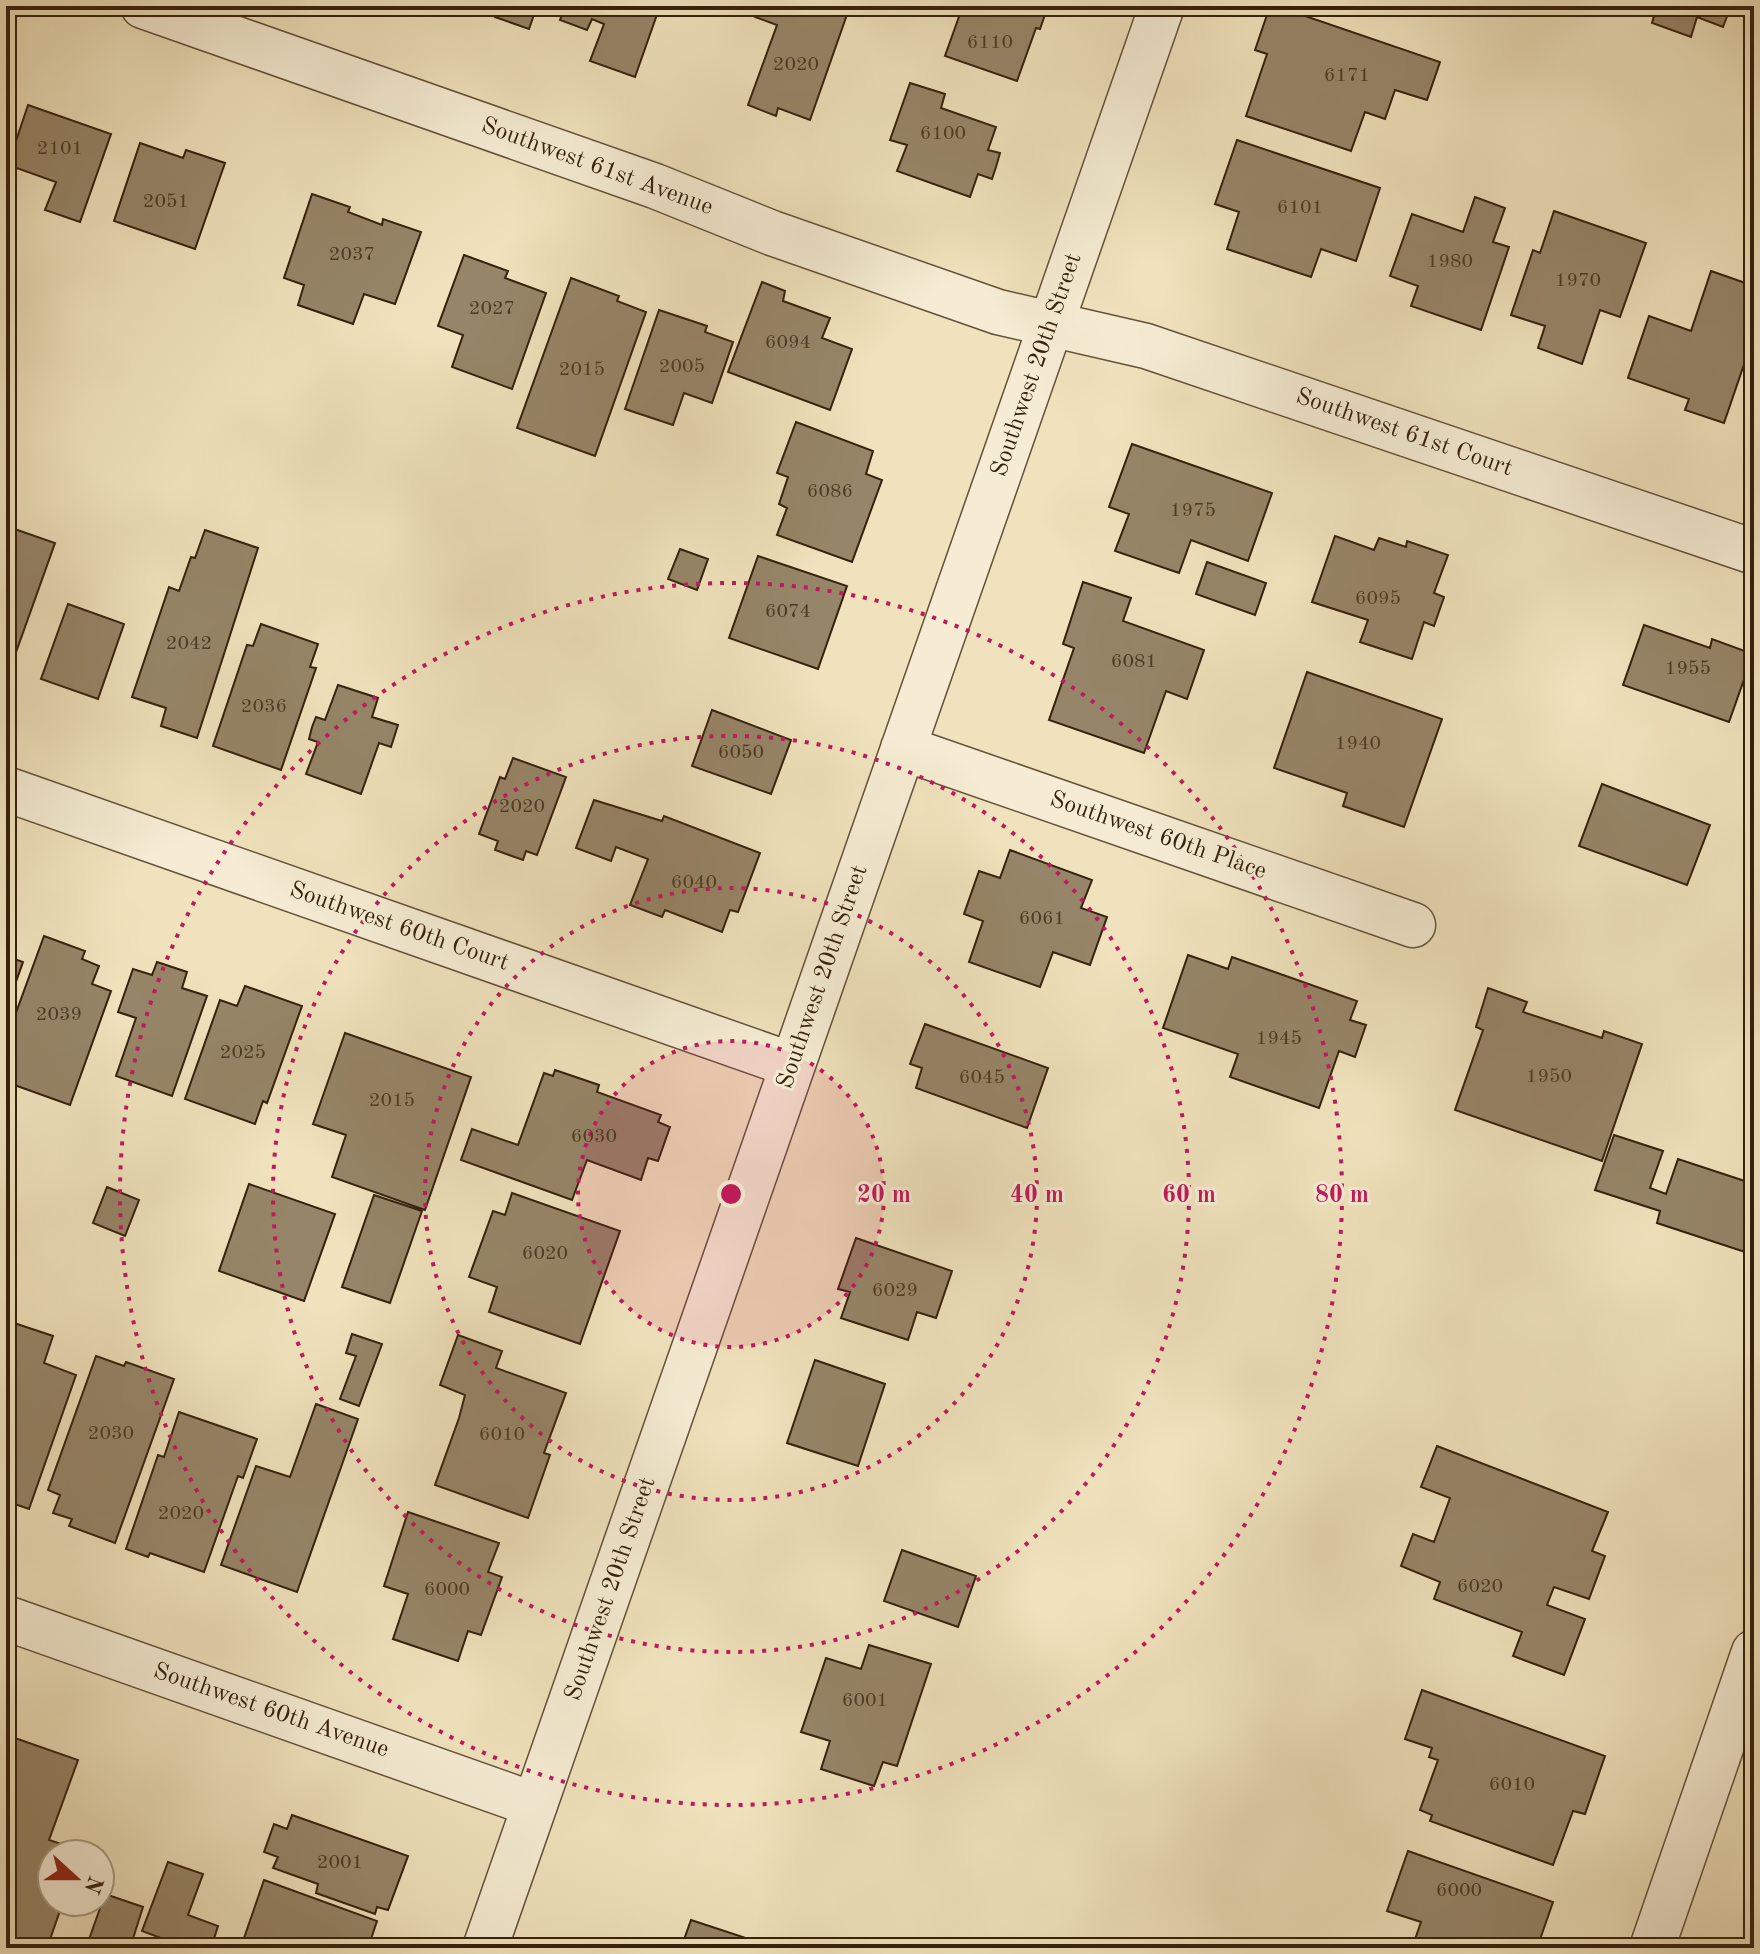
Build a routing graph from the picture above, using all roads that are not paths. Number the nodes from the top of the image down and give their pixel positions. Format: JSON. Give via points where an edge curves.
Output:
{"nodes":[{"id":1,"x":143,"y":6,"type":"edge"},
{"id":2,"x":1162,"y":6,"type":"edge"},
{"id":3,"x":1051,"y":323,"type":"junction"},
{"id":4,"x":1754,"y":552,"type":"edge"},
{"id":5,"x":903,"y":748,"type":"junction"},
{"id":6,"x":6,"y":789,"type":"edge"},
{"id":7,"x":1413,"y":925,"type":"dead end"},
{"id":8,"x":792,"y":1065,"type":"junction"},
{"id":9,"x":6,"y":1618,"type":"edge"},
{"id":10,"x":1754,"y":1652,"type":"edge"},
{"id":11,"x":535,"y":1805,"type":"junction"},
{"id":12,"x":485,"y":1948,"type":"edge"},
{"id":13,"x":1652,"y":1948,"type":"edge"}],
"edges":[{"from":1,"to":3,"type":"street","name":"Southwest 61st Avenue","via":[[998,312]]},
{"from":2,"to":3,"type":"street","name":"Southwest 20th Street"},
{"from":3,"to":4,"type":"street","name":"Southwest 61st Court","via":[[1146,346]]},
{"from":3,"to":5,"type":"street","name":"Southwest 20th Street"},
{"from":5,"to":7,"type":"street","name":"Southwest 60th Place"},
{"from":5,"to":8,"type":"street","name":"Southwest 20th Street"},
{"from":6,"to":8,"type":"street","name":"Southwest 60th Court"},
{"from":8,"to":11,"type":"street","name":"Southwest 20th Street"},
{"from":9,"to":11,"type":"street","name":"Southwest 60th Avenue"},
{"from":10,"to":13,"type":"street"},
{"from":11,"to":12,"type":"street","name":"Southwest 20th Street"}]}
